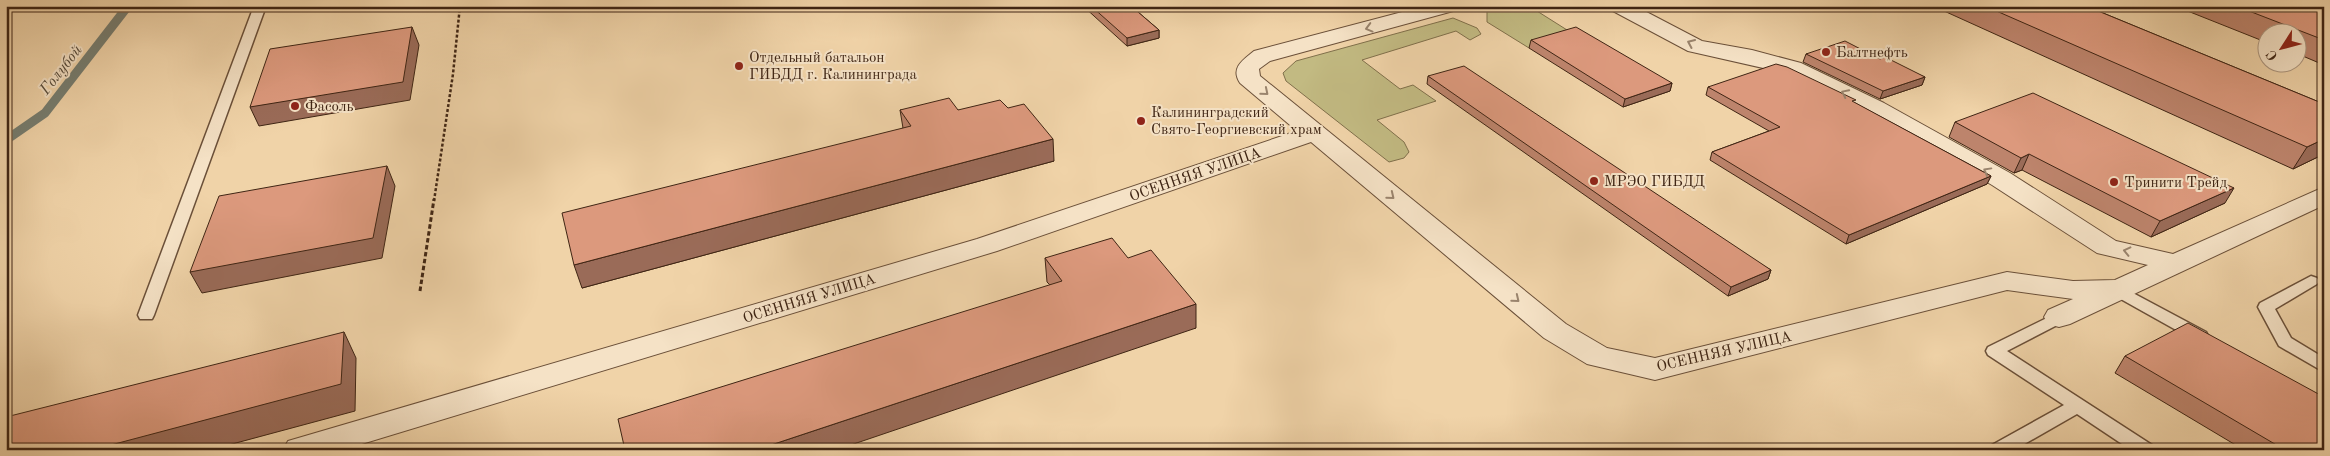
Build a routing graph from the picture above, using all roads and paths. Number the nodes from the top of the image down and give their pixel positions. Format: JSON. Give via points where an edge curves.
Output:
{"nodes":[{"id":1,"x":260,"y":6,"type":"edge"},
{"id":2,"x":460,"y":6,"type":"edge"},
{"id":3,"x":1450,"y":6,"type":"edge"},
{"id":4,"x":1618,"y":6,"type":"edge"},
{"id":5,"x":1314,"y":133,"type":"junction"},
{"id":6,"x":2324,"y":195,"type":"edge"},
{"id":7,"x":2175,"y":263,"type":"junction"},
{"id":8,"x":2311,"y":281,"type":"dead end"},
{"id":9,"x":2116,"y":289,"type":"junction"},
{"id":10,"x":420,"y":290,"type":"dead end"},
{"id":11,"x":146,"y":314,"type":"dead end"},
{"id":12,"x":2059,"y":316,"type":"joint"},
{"id":13,"x":2211,"y":342,"type":"edge"},
{"id":14,"x":2324,"y":366,"type":"edge"},
{"id":15,"x":2078,"y":405,"type":"junction"},
{"id":16,"x":300,"y":450,"type":"edge"},
{"id":17,"x":1999,"y":450,"type":"edge"},
{"id":18,"x":2146,"y":450,"type":"edge"}],
"edges":[{"from":1,"to":11,"type":"lane"},
{"from":2,"to":10,"type":"path","via":[[453,74]]},
{"from":3,"to":5,"type":"street","name":"ОСЕННЯЯ УЛИЦА","one_way":true,"via":[[1262,56],[1248,67],[1248,78]]},
{"from":7,"to":4,"type":"street","one_way":true,"via":[[2107,247],[2001,179],[1876,108],[1793,68],[1696,46]]},
{"from":5,"to":9,"type":"street","name":"ОСЕННЯЯ УЛИЦА","one_way":true,"via":[[1555,331],[1598,357],[1655,369],[2008,281],[2073,290]]},
{"from":5,"to":16,"type":"street","name":"ОСЕННЯЯ УЛИЦА","via":[[986,245]]},
{"from":6,"to":7,"type":"street","name":"ОСЕННЯЯ УЛИЦА"},
{"from":7,"to":9,"type":"street","name":"ОСЕННЯЯ УЛИЦА"},
{"from":8,"to":14,"type":"lane","via":[[2266,307],[2286,342]]},
{"from":9,"to":12,"type":"street","name":"ОСЕННЯЯ УЛИЦА"},
{"from":9,"to":13,"type":"lane"},
{"from":12,"to":15,"type":"lane","via":[[1994,351]]},
{"from":15,"to":17,"type":"lane"},
{"from":15,"to":18,"type":"lane"}]}
